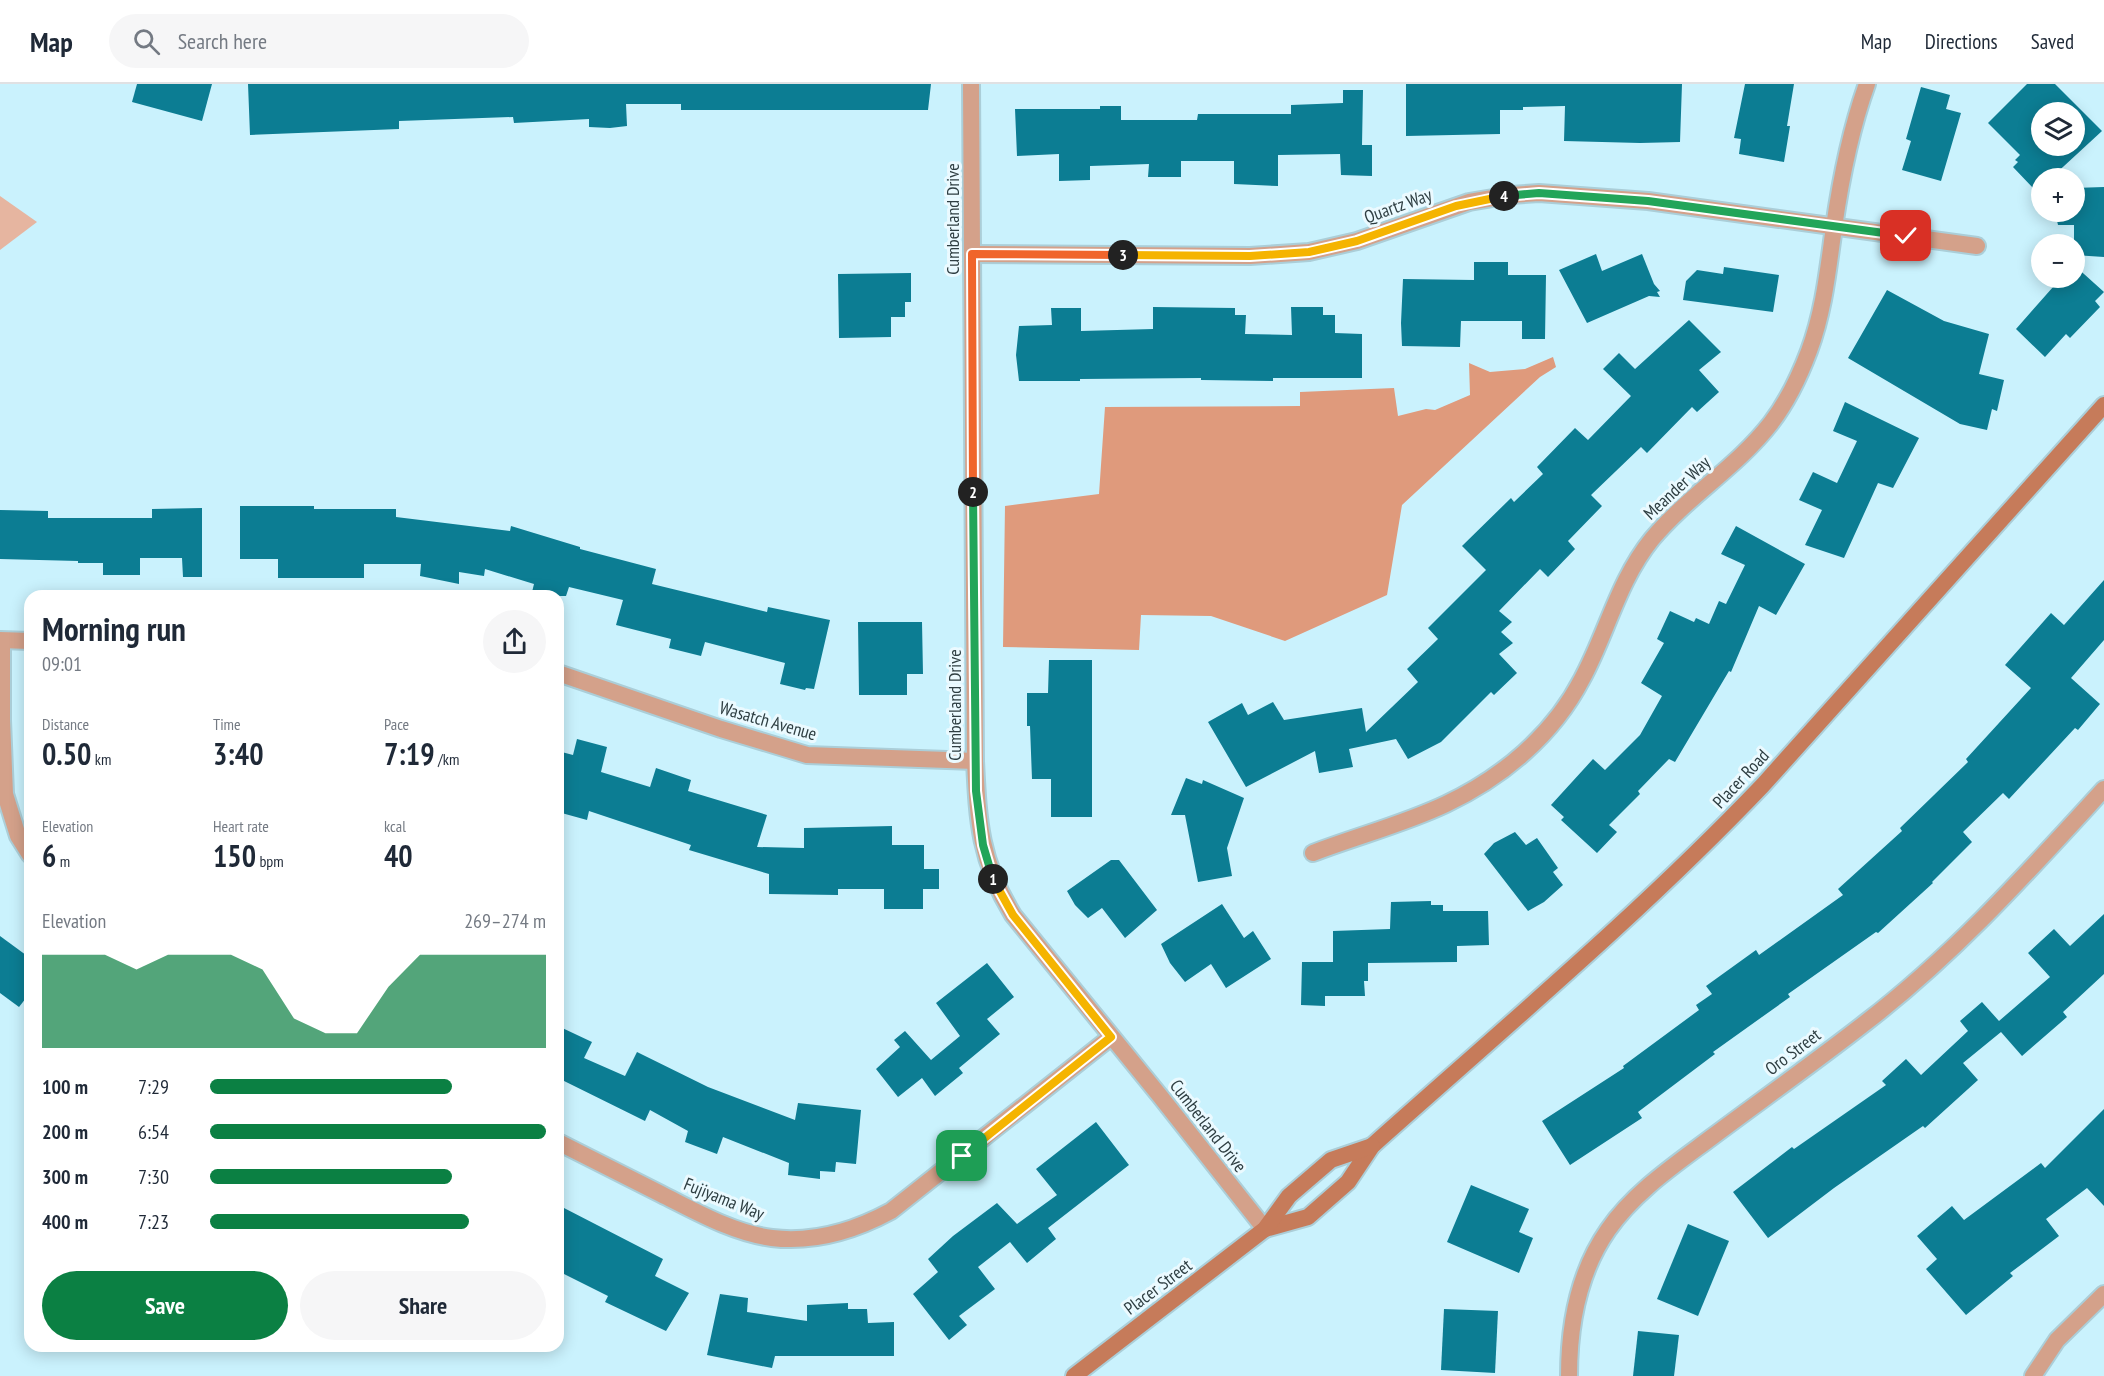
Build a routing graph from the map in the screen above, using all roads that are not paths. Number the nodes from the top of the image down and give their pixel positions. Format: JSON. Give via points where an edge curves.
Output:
{"nodes":[{"id":1,"x":971,"y":84,"type":"edge"},
{"id":2,"x":1867,"y":84,"type":"edge"},
{"id":3,"x":1834,"y":225,"type":"junction"},
{"id":4,"x":1977,"y":246,"type":"dead end"},
{"id":5,"x":972,"y":254,"type":"junction"},
{"id":6,"x":2104,"y":405,"type":"edge"},
{"id":7,"x":1,"y":640,"type":"edge"},
{"id":8,"x":24,"y":640,"type":"edge"},
{"id":9,"x":564,"y":675,"type":"edge"},
{"id":10,"x":975,"y":761,"type":"junction"},
{"id":11,"x":2104,"y":789,"type":"edge"},
{"id":12,"x":24,"y":846,"type":"edge"},
{"id":13,"x":1313,"y":853,"type":"dead end"},
{"id":14,"x":1111,"y":1037,"type":"junction"},
{"id":15,"x":564,"y":1145,"type":"edge"},
{"id":16,"x":1372,"y":1146,"type":"junction"},
{"id":17,"x":1265,"y":1229,"type":"junction"},
{"id":18,"x":2104,"y":1294,"type":"edge"},
{"id":19,"x":1074,"y":1376,"type":"edge"},
{"id":20,"x":1569,"y":1376,"type":"edge"},
{"id":21,"x":2033,"y":1376,"type":"edge"}],
"edges":[{"from":1,"to":5,"type":"street","name":"Cumberland Drive"},
{"from":2,"to":3,"type":"street","name":"Meander Way","via":[[1850,139]]},
{"from":3,"to":4,"type":"street","name":"Quartz Way"},
{"from":3,"to":5,"type":"street","name":"Quartz Way","via":[[1648,201],[1539,193],[1463,204],[1357,241],[1309,252],[1250,256]]},
{"from":3,"to":13,"type":"street","name":"Meander Way","via":[[1820,317],[1799,376],[1758,438],[1669,519],[1644,549],[1617,597],[1583,677],[1550,728],[1491,778],[1447,803]]},
{"from":5,"to":10,"type":"street","name":"Cumberland Drive"},
{"from":6,"to":16,"type":"main road","name":"Placer Road","via":[[1708,843]]},
{"from":7,"to":8,"type":"street"},
{"from":7,"to":12,"type":"street","via":[[4,794]]},
{"from":9,"to":10,"type":"street","name":"Wasatch Avenue","via":[[807,755]]},
{"from":10,"to":14,"type":"street","name":"Cumberland Drive","via":[[983,845],[1000,895]]},
{"from":11,"to":20,"type":"street","name":"Oro Street","via":[[1989,914],[1935,965],[1867,1022],[1654,1182],[1620,1214],[1583,1276],[1572,1323]]},
{"from":14,"to":15,"type":"street","name":"Fujiyama Way","via":[[891,1211],[871,1222],[826,1236],[789,1239],[748,1232],[698,1213]]},
{"from":14,"to":17,"type":"street","name":"Cumberland Drive"},
{"from":16,"to":17,"type":"main road","name":"Placer Road","via":[[1331,1160],[1289,1196]]},
{"from":16,"to":17,"type":"main road","name":"Placer Road","via":[[1348,1182],[1308,1217]]},
{"from":17,"to":19,"type":"main road","name":"Placer Street"},
{"from":18,"to":21,"type":"street","via":[[2057,1340]]}]}
